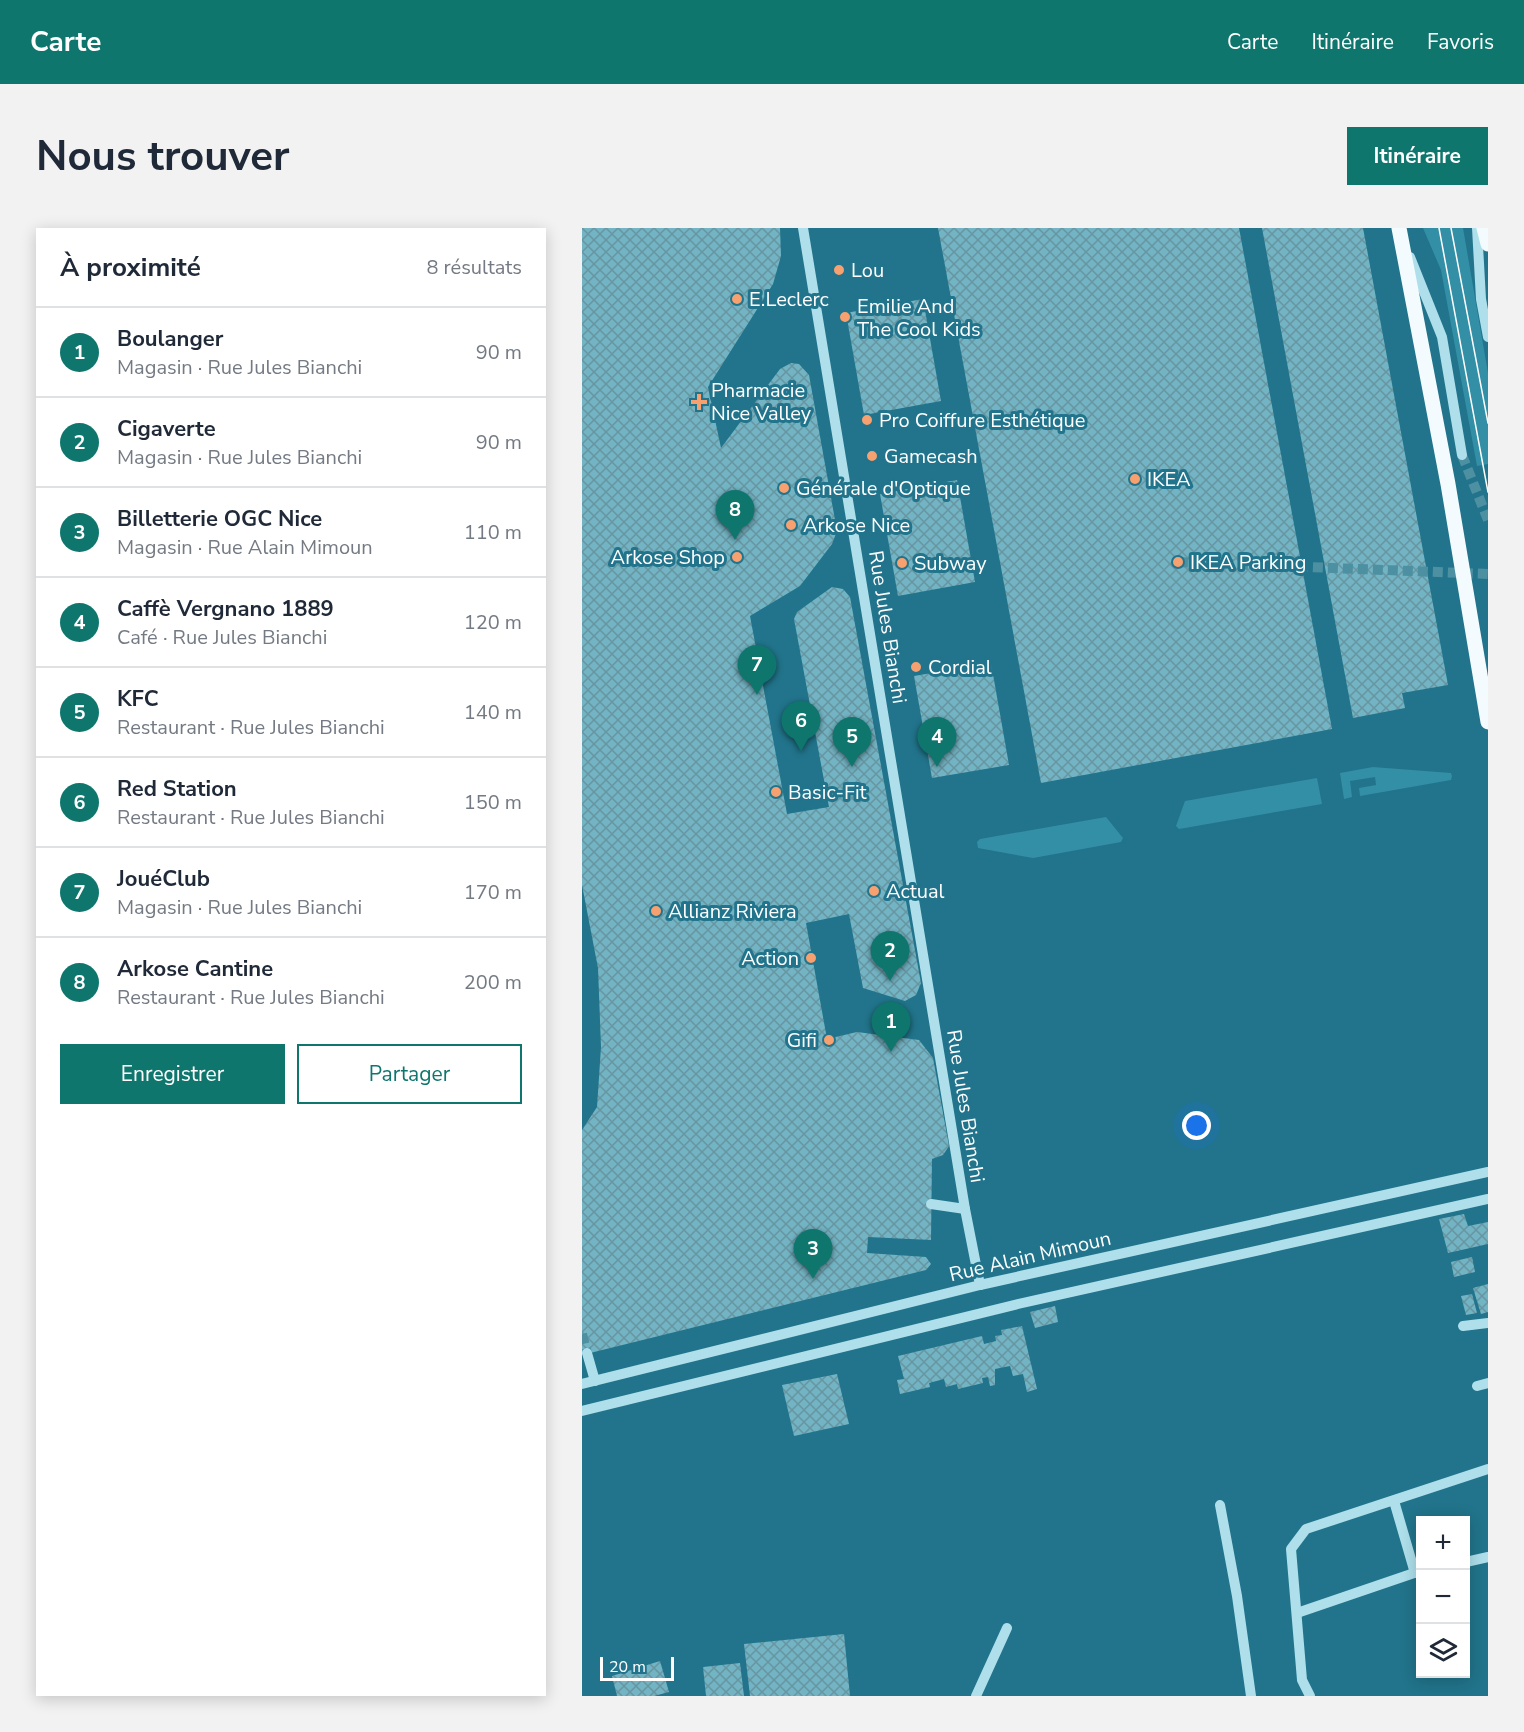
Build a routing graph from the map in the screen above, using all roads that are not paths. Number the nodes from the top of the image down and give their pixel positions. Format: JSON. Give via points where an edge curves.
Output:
{"nodes":[{"id":1,"x":813,"y":228,"type":"edge"},
{"id":2,"x":1478,"y":228,"type":"edge"},
{"id":3,"x":1484,"y":228,"type":"edge"},
{"id":4,"x":1400,"y":232,"type":"edge"},
{"id":5,"x":804,"y":233,"type":"edge"},
{"id":6,"x":1488,"y":244,"type":"edge"},
{"id":7,"x":1488,"y":337,"type":"edge"},
{"id":8,"x":1462,"y":455,"type":"tunnel mouth"},
{"id":9,"x":1488,"y":722,"type":"edge"},
{"id":10,"x":1488,"y":1172,"type":"edge"},
{"id":11,"x":1488,"y":1199,"type":"edge"},
{"id":12,"x":931,"y":1204,"type":"dead end"},
{"id":13,"x":965,"y":1209,"type":"junction"},
{"id":14,"x":980,"y":1285,"type":"junction"},
{"id":15,"x":1488,"y":1323,"type":"edge"},
{"id":16,"x":1463,"y":1326,"type":"dead end"},
{"id":17,"x":587,"y":1353,"type":"dead end"},
{"id":18,"x":595,"y":1381,"type":"junction"},
{"id":19,"x":582,"y":1383,"type":"edge"},
{"id":20,"x":582,"y":1411,"type":"edge"},
{"id":21,"x":1488,"y":1469,"type":"edge"},
{"id":22,"x":1394,"y":1501,"type":"junction"},
{"id":23,"x":1220,"y":1505,"type":"dead end"},
{"id":24,"x":1488,"y":1557,"type":"edge"},
{"id":25,"x":1470,"y":1561,"type":"edge"},
{"id":26,"x":1417,"y":1570,"type":"edge"},
{"id":27,"x":1416,"y":1573,"type":"edge"},
{"id":28,"x":1297,"y":1613,"type":"junction"},
{"id":29,"x":1007,"y":1628,"type":"dead end"},
{"id":30,"x":976,"y":1696,"type":"edge"},
{"id":31,"x":1251,"y":1696,"type":"edge"},
{"id":32,"x":1310,"y":1696,"type":"edge"}],
"edges":[{"from":1,"to":5,"type":"street"},
{"from":2,"to":7,"type":"street","via":[[1481,299]]},
{"from":3,"to":6,"type":"main road"},
{"from":4,"to":8,"type":"street","via":[[1442,337]]},
{"from":4,"to":9,"type":"main road"},
{"from":5,"to":13,"type":"street","name":"Rue Jules Bianchi"},
{"from":10,"to":14,"type":"street","name":"Rue Alain Mimoun"},
{"from":11,"to":20,"type":"street","via":[[1018,1304]]},
{"from":12,"to":13,"type":"street","name":"Rue Jules Bianchi"},
{"from":13,"to":14,"type":"street","name":"Rue Jules Bianchi"},
{"from":14,"to":18,"type":"street","name":"Rue Alain Mimoun"},
{"from":15,"to":16,"type":"street"},
{"from":17,"to":18,"type":"street"},
{"from":18,"to":19,"type":"street","name":"Rue Alain Mimoun"},
{"from":21,"to":22,"type":"street"},
{"from":22,"to":26,"type":"street"},
{"from":22,"to":28,"type":"street","via":[[1306,1529],[1291,1550]]},
{"from":23,"to":31,"type":"street"},
{"from":24,"to":25,"type":"street"},
{"from":27,"to":28,"type":"street"},
{"from":28,"to":32,"type":"street","via":[[1302,1680]]},
{"from":29,"to":30,"type":"street"}]}
